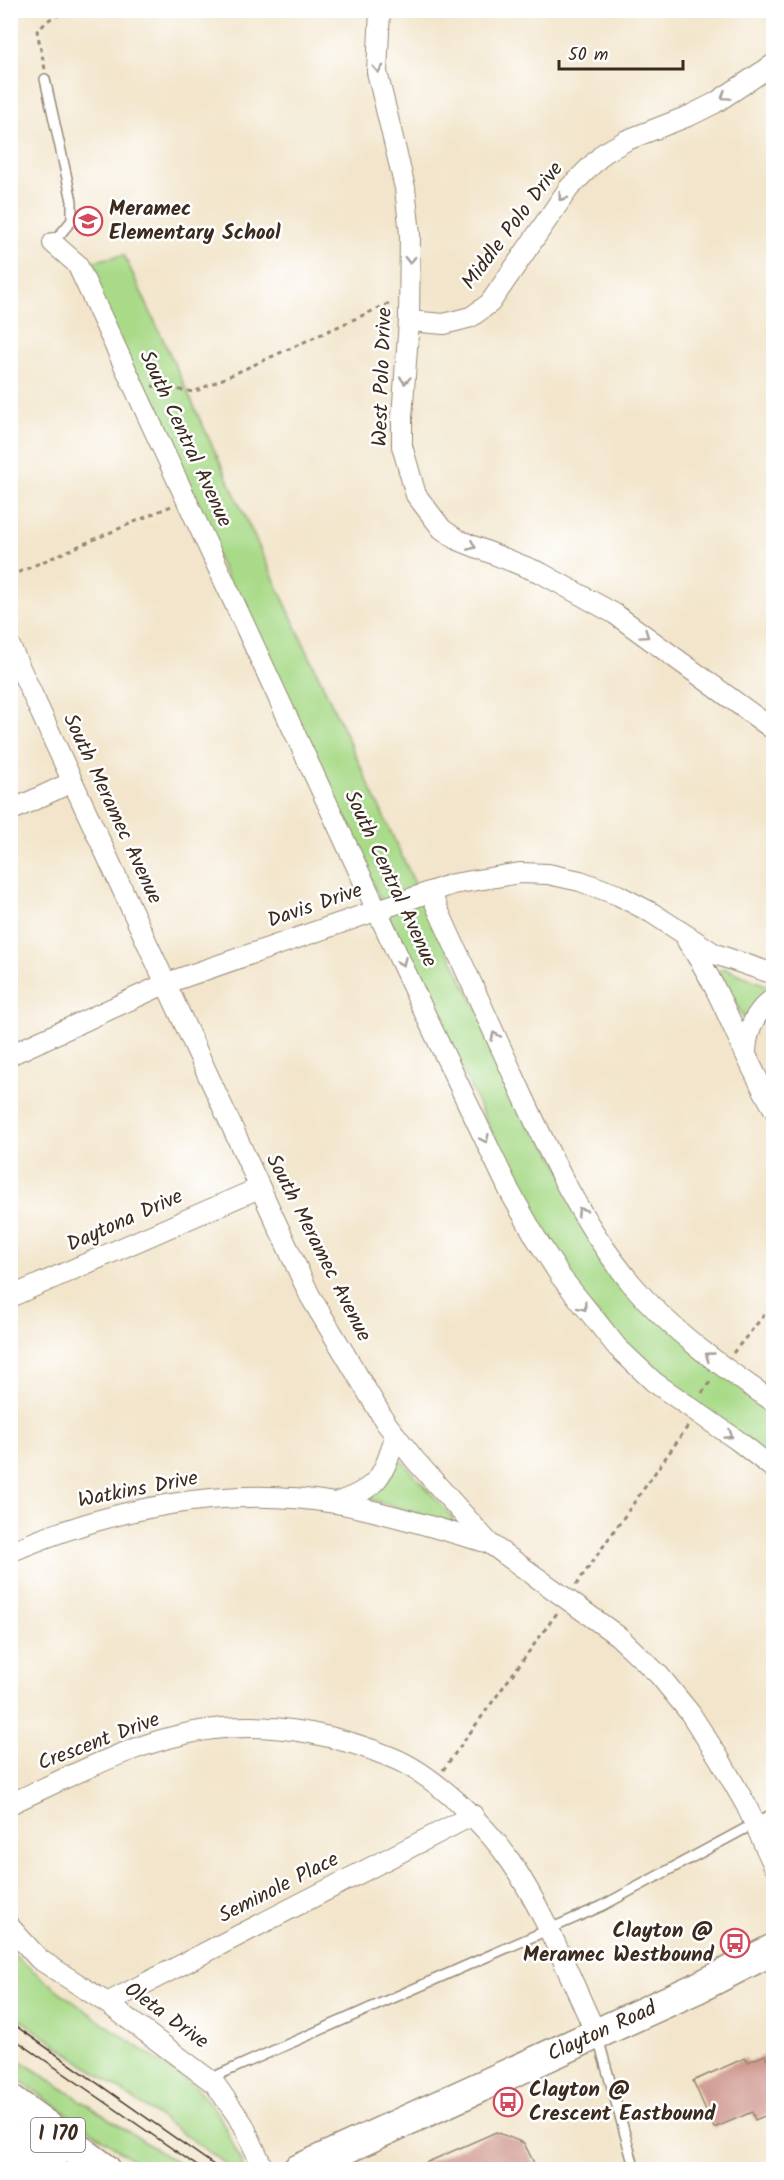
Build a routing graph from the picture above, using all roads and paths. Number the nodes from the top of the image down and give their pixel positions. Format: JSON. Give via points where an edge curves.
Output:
{"nodes":[{"id":1,"x":70,"y":10,"type":"edge"},
{"id":2,"x":380,"y":10,"type":"edge"},
{"id":3,"x":774,"y":64,"type":"edge"},
{"id":4,"x":45,"y":79,"type":"joint"},
{"id":5,"x":52,"y":243,"type":"joint"},
{"id":6,"x":410,"y":294,"type":"junction"},
{"id":7,"x":409,"y":321,"type":"junction"},
{"id":8,"x":136,"y":393,"type":"junction"},
{"id":9,"x":187,"y":499,"type":"junction"},
{"id":10,"x":10,"y":576,"type":"edge"},
{"id":11,"x":10,"y":646,"type":"edge"},
{"id":12,"x":774,"y":730,"type":"edge"},
{"id":13,"x":72,"y":782,"type":"junction"},
{"id":14,"x":10,"y":811,"type":"edge"},
{"id":15,"x":430,"y":892,"type":"junction"},
{"id":16,"x":378,"y":909,"type":"junction"},
{"id":17,"x":684,"y":936,"type":"junction"},
{"id":18,"x":774,"y":974,"type":"edge"},
{"id":19,"x":167,"y":983,"type":"junction"},
{"id":20,"x":774,"y":998,"type":"edge"},
{"id":21,"x":746,"y":1052,"type":"junction"},
{"id":22,"x":10,"y":1055,"type":"edge"},
{"id":23,"x":774,"y":1109,"type":"edge"},
{"id":24,"x":259,"y":1188,"type":"junction"},
{"id":25,"x":10,"y":1297,"type":"edge"},
{"id":26,"x":774,"y":1303,"type":"edge"},
{"id":27,"x":722,"y":1366,"type":"junction"},
{"id":28,"x":774,"y":1402,"type":"edge"},
{"id":29,"x":690,"y":1410,"type":"junction"},
{"id":30,"x":395,"y":1435,"type":"junction"},
{"id":31,"x":774,"y":1469,"type":"edge"},
{"id":32,"x":335,"y":1503,"type":"junction"},
{"id":33,"x":489,"y":1543,"type":"junction"},
{"id":34,"x":10,"y":1552,"type":"edge"},
{"id":35,"x":568,"y":1598,"type":"junction"},
{"id":36,"x":433,"y":1784,"type":"junction"},
{"id":37,"x":10,"y":1804,"type":"edge"},
{"id":38,"x":774,"y":1813,"type":"edge"},
{"id":39,"x":472,"y":1815,"type":"junction"},
{"id":40,"x":754,"y":1823,"type":"junction"},
{"id":41,"x":774,"y":1866,"type":"edge"},
{"id":42,"x":10,"y":1927,"type":"edge"},
{"id":43,"x":548,"y":1930,"type":"junction"},
{"id":44,"x":774,"y":1949,"type":"edge"},
{"id":45,"x":107,"y":2003,"type":"junction"},
{"id":46,"x":596,"y":2033,"type":"junction"},
{"id":47,"x":210,"y":2079,"type":"junction"},
{"id":48,"x":10,"y":2101,"type":"edge"},
{"id":49,"x":10,"y":2140,"type":"edge"},
{"id":50,"x":51,"y":2169,"type":"edge"},
{"id":51,"x":105,"y":2169,"type":"edge"},
{"id":52,"x":264,"y":2169,"type":"edge"},
{"id":53,"x":298,"y":2169,"type":"edge"},
{"id":54,"x":635,"y":2169,"type":"edge"}],
"edges":[{"from":1,"to":4,"type":"path","via":[[50,19],[37,31],[46,62]]},
{"from":2,"to":6,"type":"street","name":"West Polo Drive","one_way":true,"via":[[377,72],[405,188]]},
{"from":3,"to":7,"type":"street","name":"Middle Polo Drive","one_way":true,"via":[[715,103],[604,153],[569,188],[490,303],[471,317],[444,324]]},
{"from":4,"to":5,"type":"lane","via":[[72,201],[72,220]]},
{"from":5,"to":8,"type":"street","name":"South Central Avenue","via":[[77,264]]},
{"from":6,"to":7,"type":"street","name":"West Polo Drive"},
{"from":6,"to":8,"type":"path","via":[[194,392],[153,386]]},
{"from":7,"to":12,"type":"street","name":"West Polo Drive","one_way":true,"via":[[402,446],[416,495],[442,529],[458,540],[541,573],[615,614]]},
{"from":8,"to":9,"type":"street","name":"South Central Avenue"},
{"from":9,"to":10,"type":"path"},
{"from":9,"to":16,"type":"street","name":"South Central Avenue"},
{"from":11,"to":13,"type":"street","name":"South Meramec Avenue"},
{"from":13,"to":14,"type":"street"},
{"from":13,"to":19,"type":"street","name":"South Meramec Avenue"},
{"from":15,"to":16,"type":"street","name":"Davis Drive"},
{"from":15,"to":17,"type":"street","name":"Davis Drive","via":[[489,876],[548,874],[618,895]]},
{"from":27,"to":15,"type":"street","name":"South Central Avenue","one_way":true,"via":[[664,1318],[632,1284],[566,1189]]},
{"from":16,"to":19,"type":"street","name":"Davis Drive"},
{"from":16,"to":29,"type":"street","name":"South Central Avenue","one_way":true,"via":[[510,1192],[548,1258],[617,1347]]},
{"from":17,"to":18,"type":"street","name":"Davis Drive","via":[[715,954]]},
{"from":17,"to":21,"type":"street","via":[[717,989]]},
{"from":19,"to":22,"type":"street","name":"Davis Drive"},
{"from":19,"to":24,"type":"street","name":"South Meramec Avenue"},
{"from":20,"to":21,"type":"street","via":[[751,1026],[746,1036]]},
{"from":21,"to":23,"type":"street"},
{"from":24,"to":25,"type":"street","name":"Daytona Drive"},
{"from":24,"to":30,"type":"street","name":"South Meramec Avenue","via":[[310,1296]]},
{"from":26,"to":27,"type":"path"},
{"from":27,"to":28,"type":"street","name":"South Central Avenue"},
{"from":27,"to":29,"type":"path"},
{"from":29,"to":31,"type":"street","name":"South Central Avenue","one_way":true},
{"from":29,"to":35,"type":"path","via":[[688,1426]]},
{"from":30,"to":32,"type":"street","via":[[389,1460],[379,1478],[360,1495]]},
{"from":30,"to":33,"type":"street","name":"South Meramec Avenue"},
{"from":32,"to":33,"type":"street","name":"Watkins Drive"},
{"from":32,"to":34,"type":"street","name":"Watkins Drive","via":[[255,1497],[179,1502],[106,1516]]},
{"from":33,"to":35,"type":"street","name":"South Meramec Avenue"},
{"from":35,"to":36,"type":"path"},
{"from":35,"to":40,"type":"street","name":"South Meramec Avenue","via":[[618,1636],[659,1675],[719,1758]]},
{"from":36,"to":37,"type":"street","name":"Crescent Drive","via":[[394,1758],[310,1732],[223,1728],[135,1750]]},
{"from":36,"to":39,"type":"street","name":"Crescent Drive"},
{"from":38,"to":40,"type":"lane"},
{"from":39,"to":43,"type":"street","name":"Crescent Drive","via":[[510,1860]]},
{"from":39,"to":45,"type":"street","name":"Seminole Place"},
{"from":40,"to":41,"type":"street","name":"South Meramec Avenue"},
{"from":40,"to":43,"type":"lane","via":[[671,1870]]},
{"from":42,"to":45,"type":"street","name":"Oleta Drive","via":[[39,1959]]},
{"from":43,"to":46,"type":"street","name":"Crescent Drive"},
{"from":43,"to":47,"type":"lane"},
{"from":44,"to":46,"type":"main road","name":"Clayton Road"},
{"from":45,"to":47,"type":"street","name":"Oleta Drive"},
{"from":46,"to":53,"type":"main road","name":"Clayton Road"},
{"from":46,"to":54,"type":"lane"},
{"from":47,"to":52,"type":"street","name":"Oleta Drive","via":[[243,2124]]},
{"from":48,"to":51,"type":"highway","number":"I 170"},
{"from":49,"to":50,"type":"highway","number":"I 170"}]}
